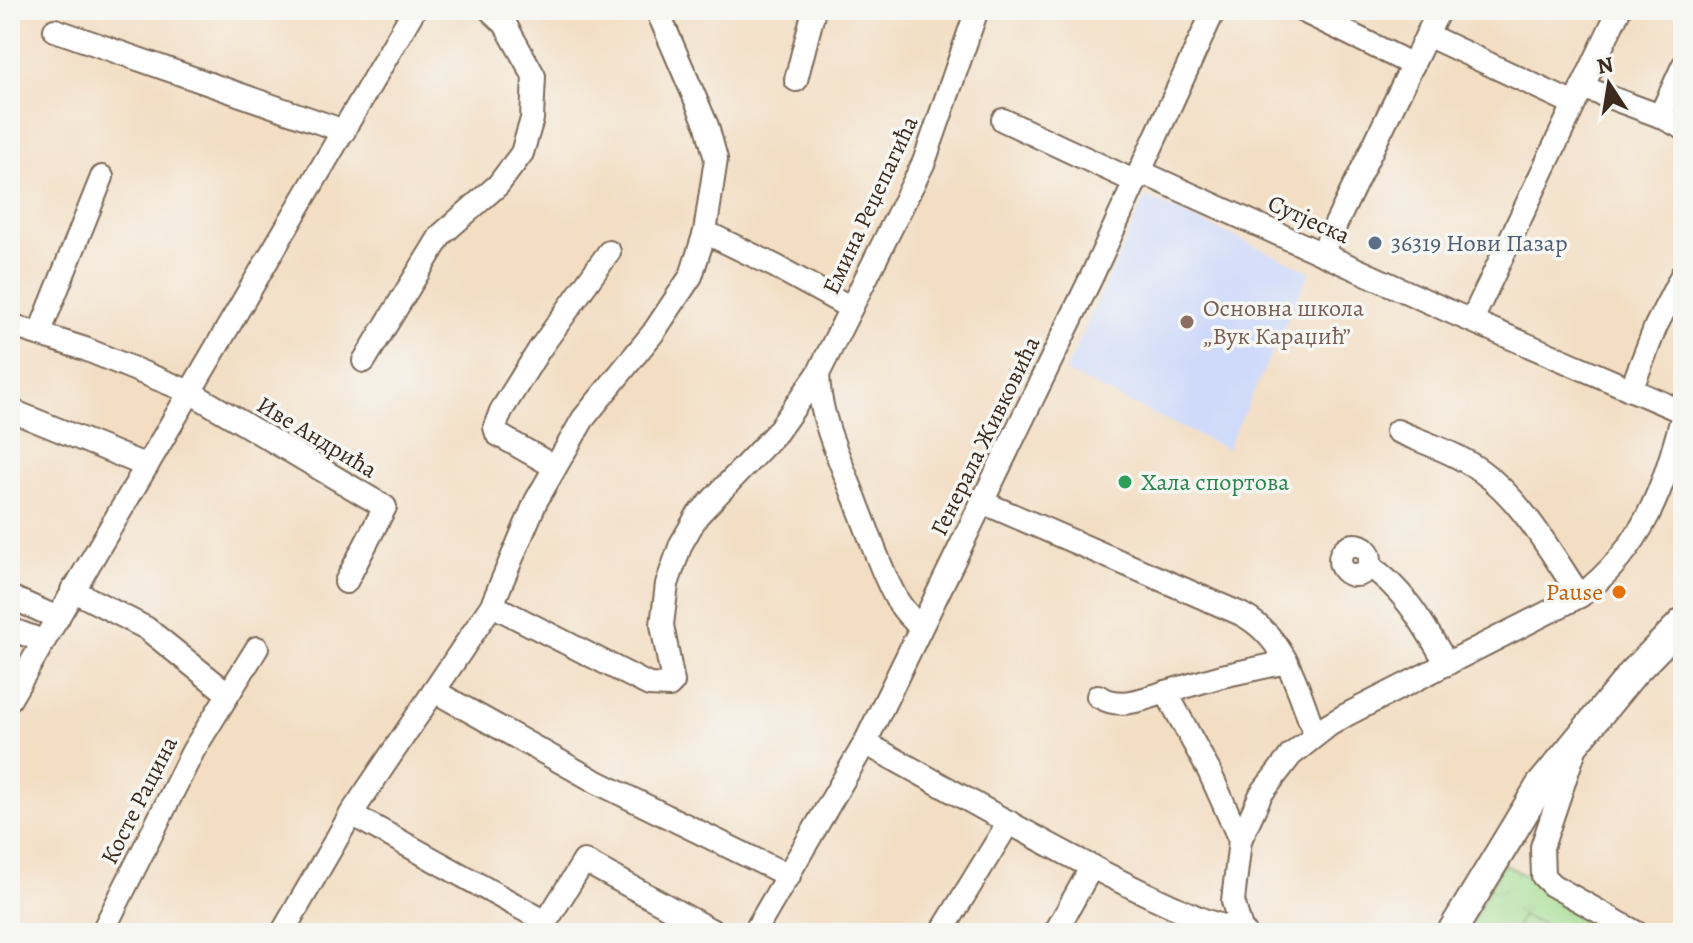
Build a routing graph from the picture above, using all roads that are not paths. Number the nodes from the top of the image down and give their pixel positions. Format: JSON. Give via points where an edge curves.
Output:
{"nodes":[{"id":1,"x":414,"y":10,"type":"edge"},
{"id":2,"x":490,"y":10,"type":"edge"},
{"id":3,"x":657,"y":10,"type":"edge"},
{"id":4,"x":814,"y":10,"type":"edge"},
{"id":5,"x":977,"y":10,"type":"edge"},
{"id":6,"x":1214,"y":10,"type":"edge"},
{"id":7,"x":1301,"y":10,"type":"edge"},
{"id":8,"x":1439,"y":10,"type":"edge"},
{"id":9,"x":1619,"y":10,"type":"edge"},
{"id":10,"x":55,"y":30,"type":"dead end"},
{"id":11,"x":1427,"y":35,"type":"junction"},
{"id":12,"x":1413,"y":65,"type":"junction"},
{"id":13,"x":1683,"y":66,"type":"edge"},
{"id":14,"x":796,"y":80,"type":"dead end"},
{"id":15,"x":1578,"y":96,"type":"junction"},
{"id":16,"x":1661,"y":114,"type":"junction"},
{"id":17,"x":1003,"y":120,"type":"dead end"},
{"id":18,"x":1683,"y":128,"type":"edge"},
{"id":19,"x":344,"y":131,"type":"junction"},
{"id":20,"x":102,"y":177,"type":"dead end"},
{"id":21,"x":1138,"y":177,"type":"junction"},
{"id":22,"x":705,"y":232,"type":"junction"},
{"id":23,"x":609,"y":252,"type":"dead end"},
{"id":24,"x":1322,"y":253,"type":"junction"},
{"id":25,"x":1683,"y":273,"type":"edge"},
{"id":26,"x":851,"y":308,"type":"junction"},
{"id":27,"x":1472,"y":320,"type":"junction"},
{"id":28,"x":10,"y":325,"type":"edge"},
{"id":29,"x":39,"y":334,"type":"junction"},
{"id":30,"x":364,"y":361,"type":"dead end"},
{"id":31,"x":818,"y":374,"type":"junction"},
{"id":32,"x":1631,"y":390,"type":"junction"},
{"id":33,"x":190,"y":392,"type":"junction"},
{"id":34,"x":10,"y":410,"type":"edge"},
{"id":35,"x":1683,"y":413,"type":"edge"},
{"id":36,"x":1397,"y":431,"type":"dead end"},
{"id":37,"x":147,"y":466,"type":"junction"},
{"id":38,"x":555,"y":467,"type":"junction"},
{"id":39,"x":982,"y":502,"type":"junction"},
{"id":40,"x":1369,"y":566,"type":"dead end"},
{"id":41,"x":346,"y":582,"type":"dead end"},
{"id":42,"x":72,"y":590,"type":"junction"},
{"id":43,"x":1580,"y":596,"type":"junction"},
{"id":44,"x":10,"y":597,"type":"edge"},
{"id":45,"x":492,"y":605,"type":"junction"},
{"id":46,"x":58,"y":618,"type":"junction"},
{"id":47,"x":921,"y":627,"type":"junction"},
{"id":48,"x":10,"y":629,"type":"edge"},
{"id":49,"x":1680,"y":631,"type":"edge"},
{"id":50,"x":43,"y":641,"type":"junction"},
{"id":51,"x":257,"y":648,"type":"dead end"},
{"id":52,"x":1287,"y":662,"type":"junction"},
{"id":53,"x":1447,"y":664,"type":"junction"},
{"id":54,"x":13,"y":688,"type":"edge"},
{"id":55,"x":434,"y":691,"type":"junction"},
{"id":56,"x":1166,"y":692,"type":"junction"},
{"id":57,"x":227,"y":693,"type":"junction"},
{"id":58,"x":1098,"y":696,"type":"dead end"},
{"id":59,"x":1315,"y":735,"type":"junction"},
{"id":60,"x":1579,"y":736,"type":"junction"},
{"id":61,"x":865,"y":743,"type":"junction"},
{"id":62,"x":351,"y":814,"type":"junction"},
{"id":63,"x":1009,"y":822,"type":"junction"},
{"id":64,"x":1240,"y":840,"type":"junction"},
{"id":65,"x":1092,"y":866,"type":"junction"},
{"id":66,"x":789,"y":876,"type":"junction"},
{"id":67,"x":1243,"y":932,"type":"edge"},
{"id":68,"x":102,"y":933,"type":"edge"},
{"id":69,"x":282,"y":933,"type":"edge"},
{"id":70,"x":716,"y":933,"type":"edge"},
{"id":71,"x":754,"y":933,"type":"edge"},
{"id":72,"x":941,"y":933,"type":"edge"},
{"id":73,"x":1055,"y":933,"type":"edge"},
{"id":74,"x":1451,"y":933,"type":"edge"},
{"id":75,"x":1637,"y":933,"type":"edge"}],
"edges":[{"from":1,"to":19,"type":"street"},
{"from":2,"to":30,"type":"street","via":[[505,24],[534,76],[532,119],[522,153],[498,185],[441,235]]},
{"from":3,"to":22,"type":"street","via":[[714,148]]},
{"from":4,"to":14,"type":"street"},
{"from":5,"to":26,"type":"street","name":"Емина Реџепагића","via":[[924,162]]},
{"from":6,"to":21,"type":"street","name":"Генерала Живковића"},
{"from":7,"to":12,"type":"street"},
{"from":8,"to":11,"type":"street"},
{"from":9,"to":15,"type":"street"},
{"from":10,"to":19,"type":"street"},
{"from":11,"to":12,"type":"street"},
{"from":11,"to":15,"type":"street"},
{"from":12,"to":24,"type":"street"},
{"from":13,"to":16,"type":"street"},
{"from":15,"to":16,"type":"street"},
{"from":15,"to":27,"type":"street"},
{"from":16,"to":18,"type":"street"},
{"from":17,"to":21,"type":"street","name":"Сутјеска"},
{"from":19,"to":33,"type":"street"},
{"from":20,"to":29,"type":"street"},
{"from":21,"to":24,"type":"street","name":"Сутјеска"},
{"from":21,"to":39,"type":"street","name":"Генерала Живковића"},
{"from":22,"to":26,"type":"street"},
{"from":22,"to":38,"type":"street","via":[[685,286],[583,419]]},
{"from":23,"to":38,"type":"street","via":[[497,419],[497,434],[503,439]]},
{"from":24,"to":27,"type":"street","name":"Сутјеска"},
{"from":25,"to":32,"type":"street"},
{"from":26,"to":31,"type":"street","name":"Емина Реџепагића"},
{"from":27,"to":32,"type":"street","name":"Сутјеска"},
{"from":28,"to":29,"type":"street","name":"Иве Андрића"},
{"from":29,"to":33,"type":"street","name":"Иве Андрића"},
{"from":31,"to":45,"type":"street","name":"Емина Реџепагића","via":[[777,432],[697,516],[681,544],[667,584],[662,625],[673,673],[669,686],[649,685]]},
{"from":31,"to":47,"type":"street","via":[[833,440],[887,579]]},
{"from":32,"to":35,"type":"street","name":"Сутјеска"},
{"from":33,"to":37,"type":"street"},
{"from":33,"to":41,"type":"street","name":"Иве Андрића","via":[[385,507]]},
{"from":34,"to":37,"type":"street"},
{"from":35,"to":43,"type":"street","name":"Сутјеска","via":[[1667,472],[1642,529],[1616,564]]},
{"from":36,"to":43,"type":"street","via":[[1488,477],[1523,515]]},
{"from":37,"to":42,"type":"street"},
{"from":38,"to":45,"type":"street"},
{"from":39,"to":47,"type":"street","name":"Генерала Живковића"},
{"from":39,"to":52,"type":"street","via":[[1241,614],[1266,632]]},
{"from":40,"to":53,"type":"street","via":[[1410,607]]},
{"from":42,"to":46,"type":"street"},
{"from":42,"to":57,"type":"street","via":[[146,628]]},
{"from":43,"to":53,"type":"street","name":"Сутјеска"},
{"from":44,"to":46,"type":"street"},
{"from":45,"to":55,"type":"street"},
{"from":46,"to":50,"type":"street"},
{"from":47,"to":61,"type":"street","name":"Генерала Живковића"},
{"from":48,"to":50,"type":"street"},
{"from":49,"to":60,"type":"main road","via":[[1633,673]]},
{"from":50,"to":54,"type":"street"},
{"from":51,"to":57,"type":"street","name":"Косте Рацина"},
{"from":52,"to":56,"type":"street"},
{"from":52,"to":59,"type":"street"},
{"from":53,"to":59,"type":"street","name":"Сутјеска"},
{"from":55,"to":62,"type":"street"},
{"from":55,"to":66,"type":"street","via":[[595,781]]},
{"from":56,"to":58,"type":"street","via":[[1122,704]]},
{"from":56,"to":64,"type":"street"},
{"from":57,"to":68,"type":"street","name":"Косте Рацина","via":[[158,816]]},
{"from":59,"to":64,"type":"street","name":"Сутјеска","via":[[1270,780]]},
{"from":60,"to":74,"type":"main road","via":[[1526,807]]},
{"from":60,"to":75,"type":"street","via":[[1542,847],[1543,876]]},
{"from":61,"to":63,"type":"street"},
{"from":61,"to":66,"type":"street","name":"Генерала Живковића"},
{"from":62,"to":69,"type":"street"},
{"from":62,"to":70,"type":"street","via":[[546,922],[584,861]]},
{"from":63,"to":65,"type":"street"},
{"from":63,"to":72,"type":"street"},
{"from":64,"to":67,"type":"street","name":"Сутјеска","via":[[1233,901]]},
{"from":65,"to":67,"type":"street","via":[[1201,919]]},
{"from":65,"to":73,"type":"street"},
{"from":66,"to":71,"type":"street","name":"Генерала Живковића"}]}
